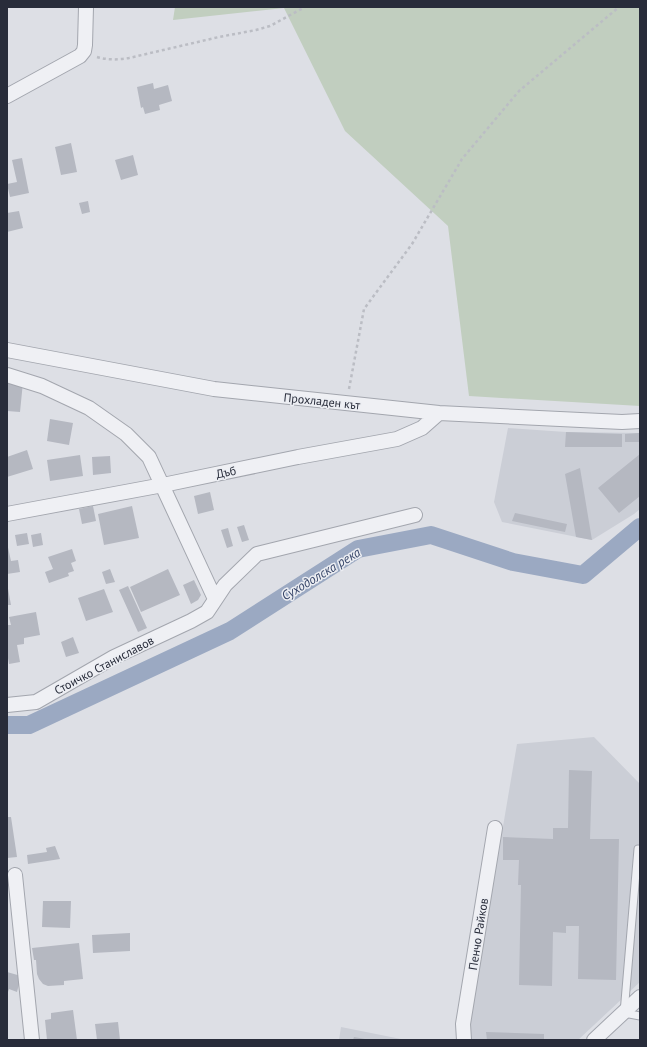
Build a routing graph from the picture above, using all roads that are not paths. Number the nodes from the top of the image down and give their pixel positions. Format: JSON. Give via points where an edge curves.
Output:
{"nodes":[{"id":1,"x":86,"y":7,"type":"edge"},
{"id":2,"x":7,"y":96,"type":"edge"},
{"id":3,"x":7,"y":350,"type":"edge"},
{"id":4,"x":7,"y":375,"type":"edge"},
{"id":5,"x":439,"y":413,"type":"junction"},
{"id":6,"x":640,"y":421,"type":"edge"},
{"id":7,"x":163,"y":486,"type":"junction"},
{"id":8,"x":7,"y":514,"type":"edge"},
{"id":9,"x":414,"y":515,"type":"dead end"},
{"id":10,"x":215,"y":599,"type":"junction"},
{"id":11,"x":7,"y":705,"type":"edge"},
{"id":12,"x":495,"y":828,"type":"dead end"},
{"id":13,"x":638,"y":849,"type":"dead end"},
{"id":14,"x":15,"y":875,"type":"dead end"},
{"id":15,"x":640,"y":997,"type":"edge"},
{"id":16,"x":624,"y":1013,"type":"junction"},
{"id":17,"x":640,"y":1016,"type":"edge"},
{"id":18,"x":32,"y":1040,"type":"edge"},
{"id":19,"x":464,"y":1040,"type":"edge"},
{"id":20,"x":594,"y":1040,"type":"edge"}],
"edges":[{"from":1,"to":2,"type":"street","via":[[86,38],[84,51],[80,56]]},
{"from":3,"to":5,"type":"street","name":"Прохладен кът","via":[[214,389]]},
{"from":4,"to":7,"type":"street","via":[[42,386],[89,408],[126,434],[149,457]]},
{"from":5,"to":6,"type":"street","name":"Прохладен кът"},
{"from":5,"to":7,"type":"street","name":"Дъб","via":[[422,428],[397,439]]},
{"from":7,"to":8,"type":"street","name":"Дъб"},
{"from":7,"to":10,"type":"street"},
{"from":9,"to":10,"type":"street","name":"Стоичко Станиславов","via":[[257,554],[225,585]]},
{"from":10,"to":11,"type":"street","name":"Стоичко Станиславов","via":[[207,612],[114,657],[36,702]]},
{"from":12,"to":19,"type":"street","name":"Пенчо Райков","via":[[463,1024]]},
{"from":13,"to":16,"type":"lane"},
{"from":14,"to":18,"type":"street"},
{"from":15,"to":16,"type":"street"},
{"from":16,"to":17,"type":"lane"},
{"from":16,"to":20,"type":"street"}]}
